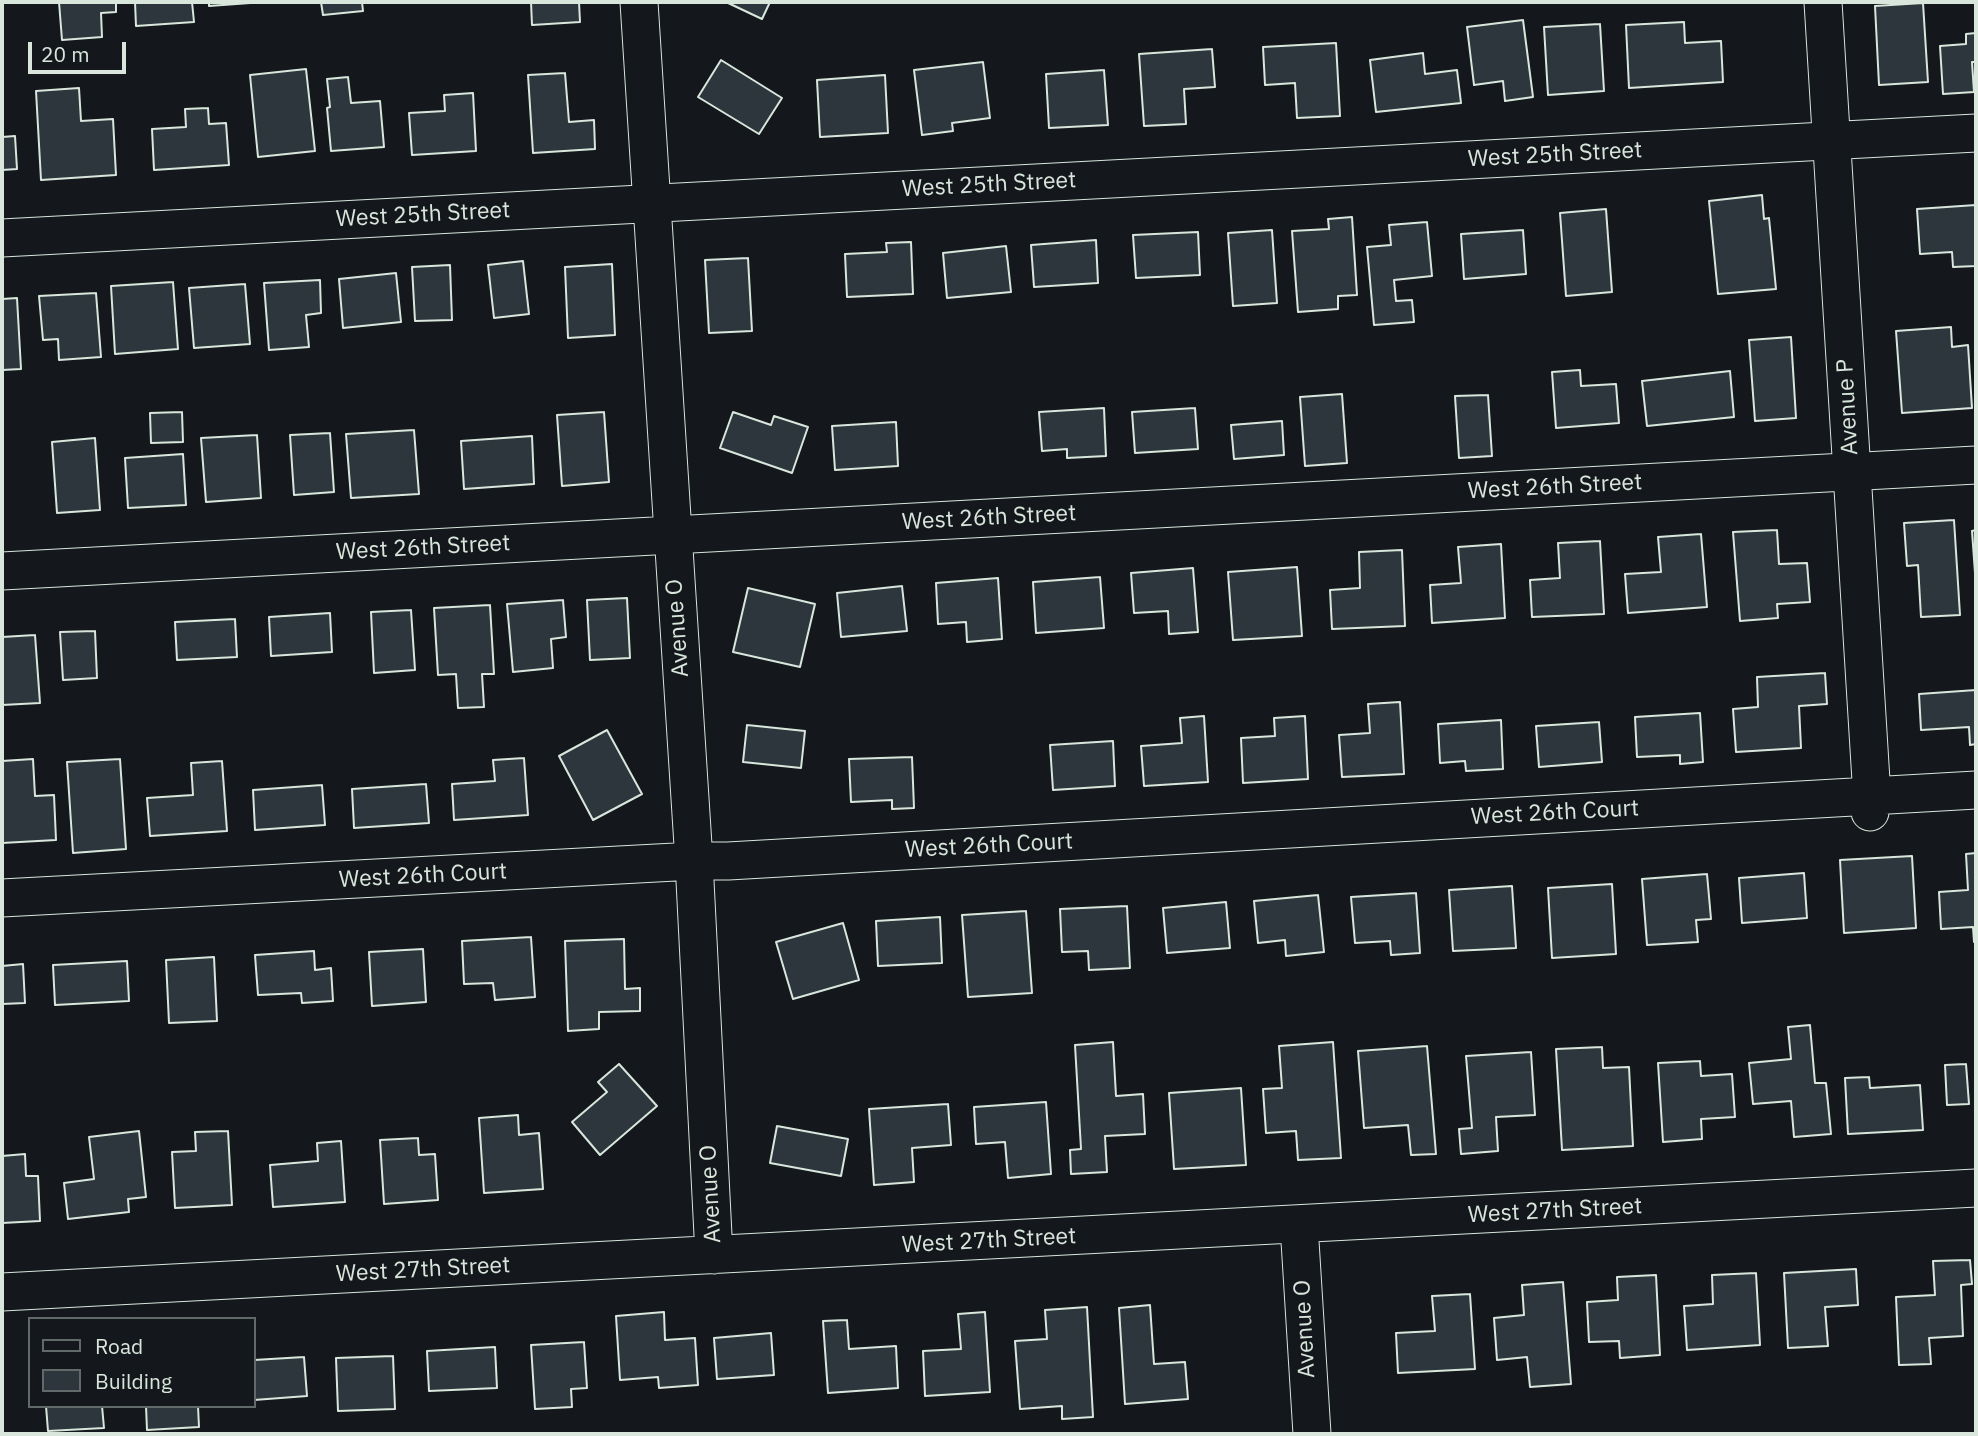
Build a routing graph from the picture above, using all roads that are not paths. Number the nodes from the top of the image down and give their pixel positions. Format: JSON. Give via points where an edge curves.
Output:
{"nodes":[{"id":1,"x":639,"y":2,"type":"edge"},
{"id":2,"x":1823,"y":2,"type":"edge"},
{"id":3,"x":1976,"y":133,"type":"edge"},
{"id":4,"x":1832,"y":141,"type":"junction"},
{"id":5,"x":652,"y":203,"type":"junction"},
{"id":6,"x":2,"y":238,"type":"edge"},
{"id":7,"x":1976,"y":465,"type":"edge"},
{"id":8,"x":1852,"y":471,"type":"junction"},
{"id":9,"x":672,"y":535,"type":"junction"},
{"id":10,"x":2,"y":571,"type":"edge"},
{"id":11,"x":1976,"y":790,"type":"edge"},
{"id":12,"x":1871,"y":803,"type":"junction"},
{"id":13,"x":1976,"y":807,"type":"edge"},
{"id":14,"x":694,"y":869,"type":"junction"},
{"id":15,"x":2,"y":898,"type":"edge"},
{"id":16,"x":2,"y":913,"type":"edge"},
{"id":17,"x":1976,"y":1188,"type":"edge"},
{"id":18,"x":1299,"y":1225,"type":"junction"},
{"id":19,"x":714,"y":1255,"type":"junction"},
{"id":20,"x":2,"y":1292,"type":"edge"},
{"id":21,"x":1311,"y":1434,"type":"edge"}],
"edges":[{"from":1,"to":5,"type":"street","name":"Avenue O"},
{"from":2,"to":4,"type":"street","name":"Avenue P"},
{"from":3,"to":4,"type":"street","name":"West 25th Street"},
{"from":4,"to":5,"type":"street","name":"West 25th Street"},
{"from":4,"to":8,"type":"street","name":"Avenue P"},
{"from":5,"to":6,"type":"street","name":"West 25th Street"},
{"from":5,"to":9,"type":"street","name":"Avenue O"},
{"from":7,"to":8,"type":"street","name":"West 26th Street"},
{"from":8,"to":9,"type":"street","name":"West 26th Street"},
{"from":8,"to":12,"type":"street","name":"Avenue P"},
{"from":9,"to":10,"type":"street","name":"West 26th Street"},
{"from":9,"to":14,"type":"street","name":"Avenue O"},
{"from":11,"to":12,"type":"street","name":"West 26th Court"},
{"from":12,"to":13,"type":"street","name":"West 26th Court"},
{"from":12,"to":14,"type":"street","name":"West 26th Court","via":[[742,860]]},
{"from":14,"to":15,"type":"street","name":"West 26th Court"},
{"from":14,"to":16,"type":"street","name":"West 26th Court","via":[[335,897]]},
{"from":14,"to":19,"type":"street","name":"Avenue O"},
{"from":17,"to":18,"type":"street","name":"West 27th Street"},
{"from":18,"to":19,"type":"street","name":"West 27th Street"},
{"from":18,"to":21,"type":"street","name":"Avenue O"},
{"from":19,"to":20,"type":"street","name":"West 27th Street"}]}
